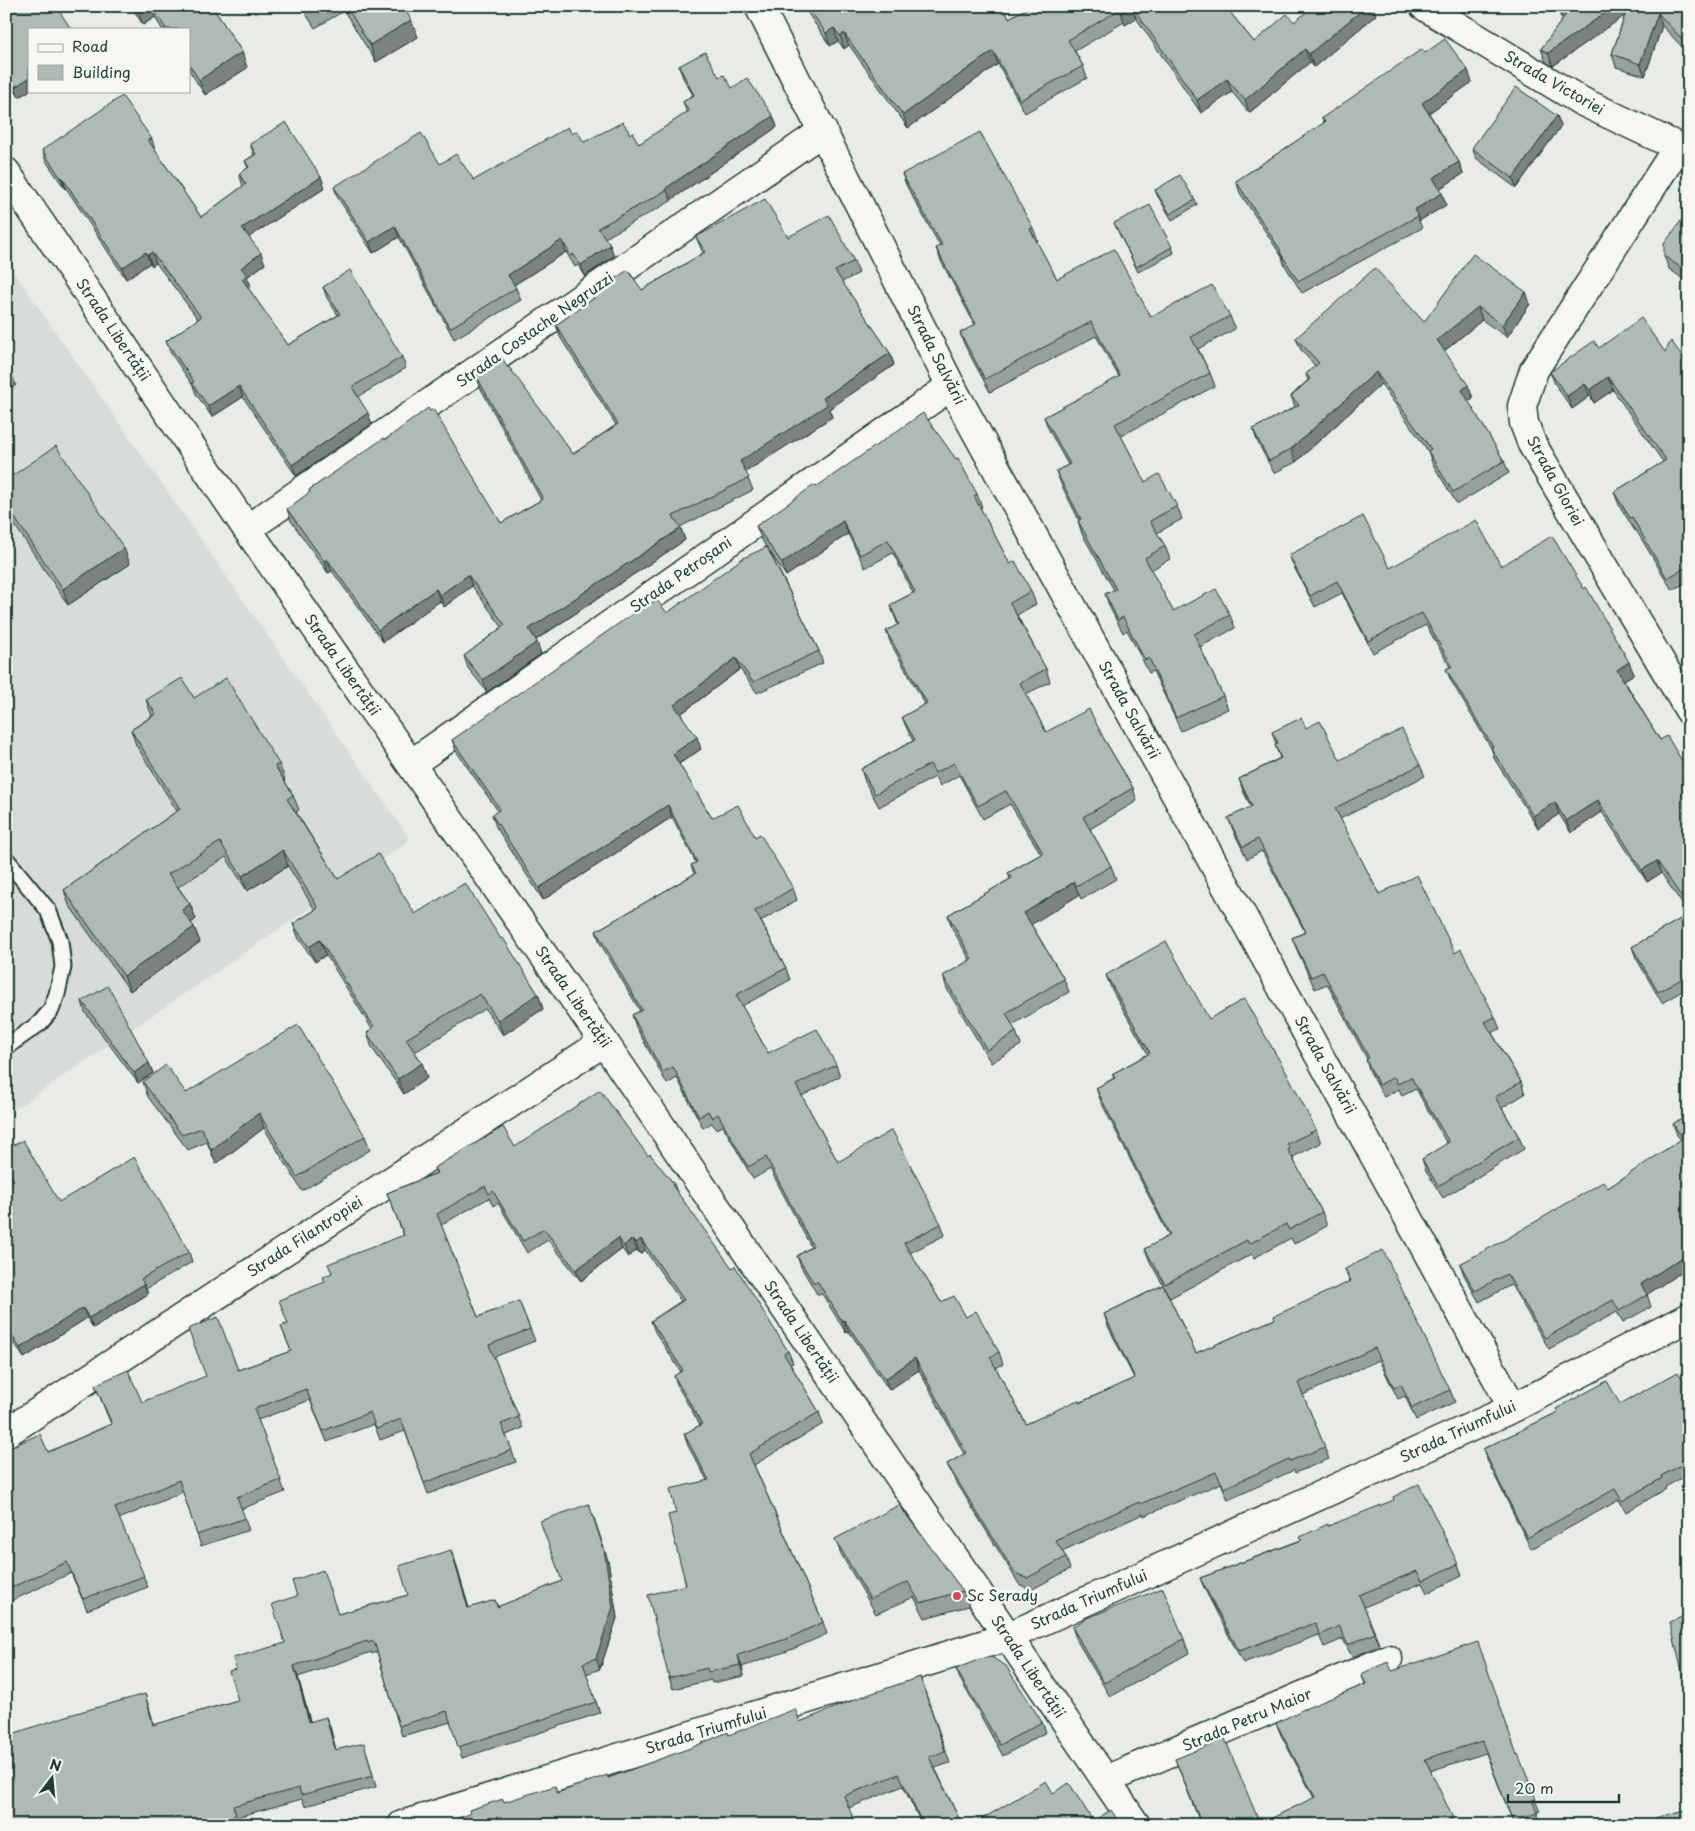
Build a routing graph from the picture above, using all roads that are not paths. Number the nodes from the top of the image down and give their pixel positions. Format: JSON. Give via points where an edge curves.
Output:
{"nodes":[{"id":1,"x":759,"y":6,"type":"edge"},
{"id":2,"x":1424,"y":6,"type":"edge"},
{"id":3,"x":823,"y":130,"type":"junction"},
{"id":4,"x":1683,"y":150,"type":"edge"},
{"id":5,"x":6,"y":172,"type":"edge"},
{"id":6,"x":951,"y":386,"type":"junction"},
{"id":7,"x":247,"y":529,"type":"junction"},
{"id":8,"x":1689,"y":710,"type":"edge"},
{"id":9,"x":411,"y":764,"type":"junction"},
{"id":10,"x":6,"y":858,"type":"edge"},
{"id":11,"x":604,"y":1042,"type":"junction"},
{"id":12,"x":6,"y":1047,"type":"edge"},
{"id":13,"x":1689,"y":1317,"type":"edge"},
{"id":14,"x":1513,"y":1408,"type":"junction"},
{"id":15,"x":6,"y":1433,"type":"edge"},
{"id":16,"x":1007,"y":1637,"type":"junction"},
{"id":17,"x":1388,"y":1659,"type":"dead end"},
{"id":18,"x":1106,"y":1780,"type":"junction"},
{"id":19,"x":402,"y":1825,"type":"edge"},
{"id":20,"x":1136,"y":1825,"type":"edge"}],
"edges":[{"from":1,"to":3,"type":"street","name":"Strada Salvării"},
{"from":2,"to":4,"type":"street","name":"Strada Victoriei","via":[[1581,100]]},
{"from":3,"to":6,"type":"street","name":"Strada Salvării"},
{"from":3,"to":7,"type":"street","name":"Strada Costache Negruzzi"},
{"from":4,"to":8,"type":"street","name":"Strada Gloriei","via":[[1534,370],[1522,406],[1532,444]]},
{"from":5,"to":7,"type":"street","name":"Strada Libertății"},
{"from":6,"to":9,"type":"street","name":"Strada Petroșani"},
{"from":6,"to":14,"type":"street","name":"Strada Salvării"},
{"from":7,"to":9,"type":"street","name":"Strada Libertății"},
{"from":9,"to":11,"type":"street","name":"Strada Libertății"},
{"from":10,"to":12,"type":"lane","via":[[48,910],[60,941],[63,967],[51,1010],[40,1024]]},
{"from":11,"to":15,"type":"street","name":"Strada Filantropiei"},
{"from":11,"to":16,"type":"street","name":"Strada Libertății"},
{"from":13,"to":14,"type":"street","name":"Strada Triumfului"},
{"from":14,"to":16,"type":"street","name":"Strada Triumfului"},
{"from":16,"to":18,"type":"street","name":"Strada Libertății"},
{"from":16,"to":19,"type":"street","name":"Strada Triumfului"},
{"from":17,"to":18,"type":"street","name":"Strada Petru Maior"},
{"from":18,"to":20,"type":"street","name":"Strada Libertății"}]}
